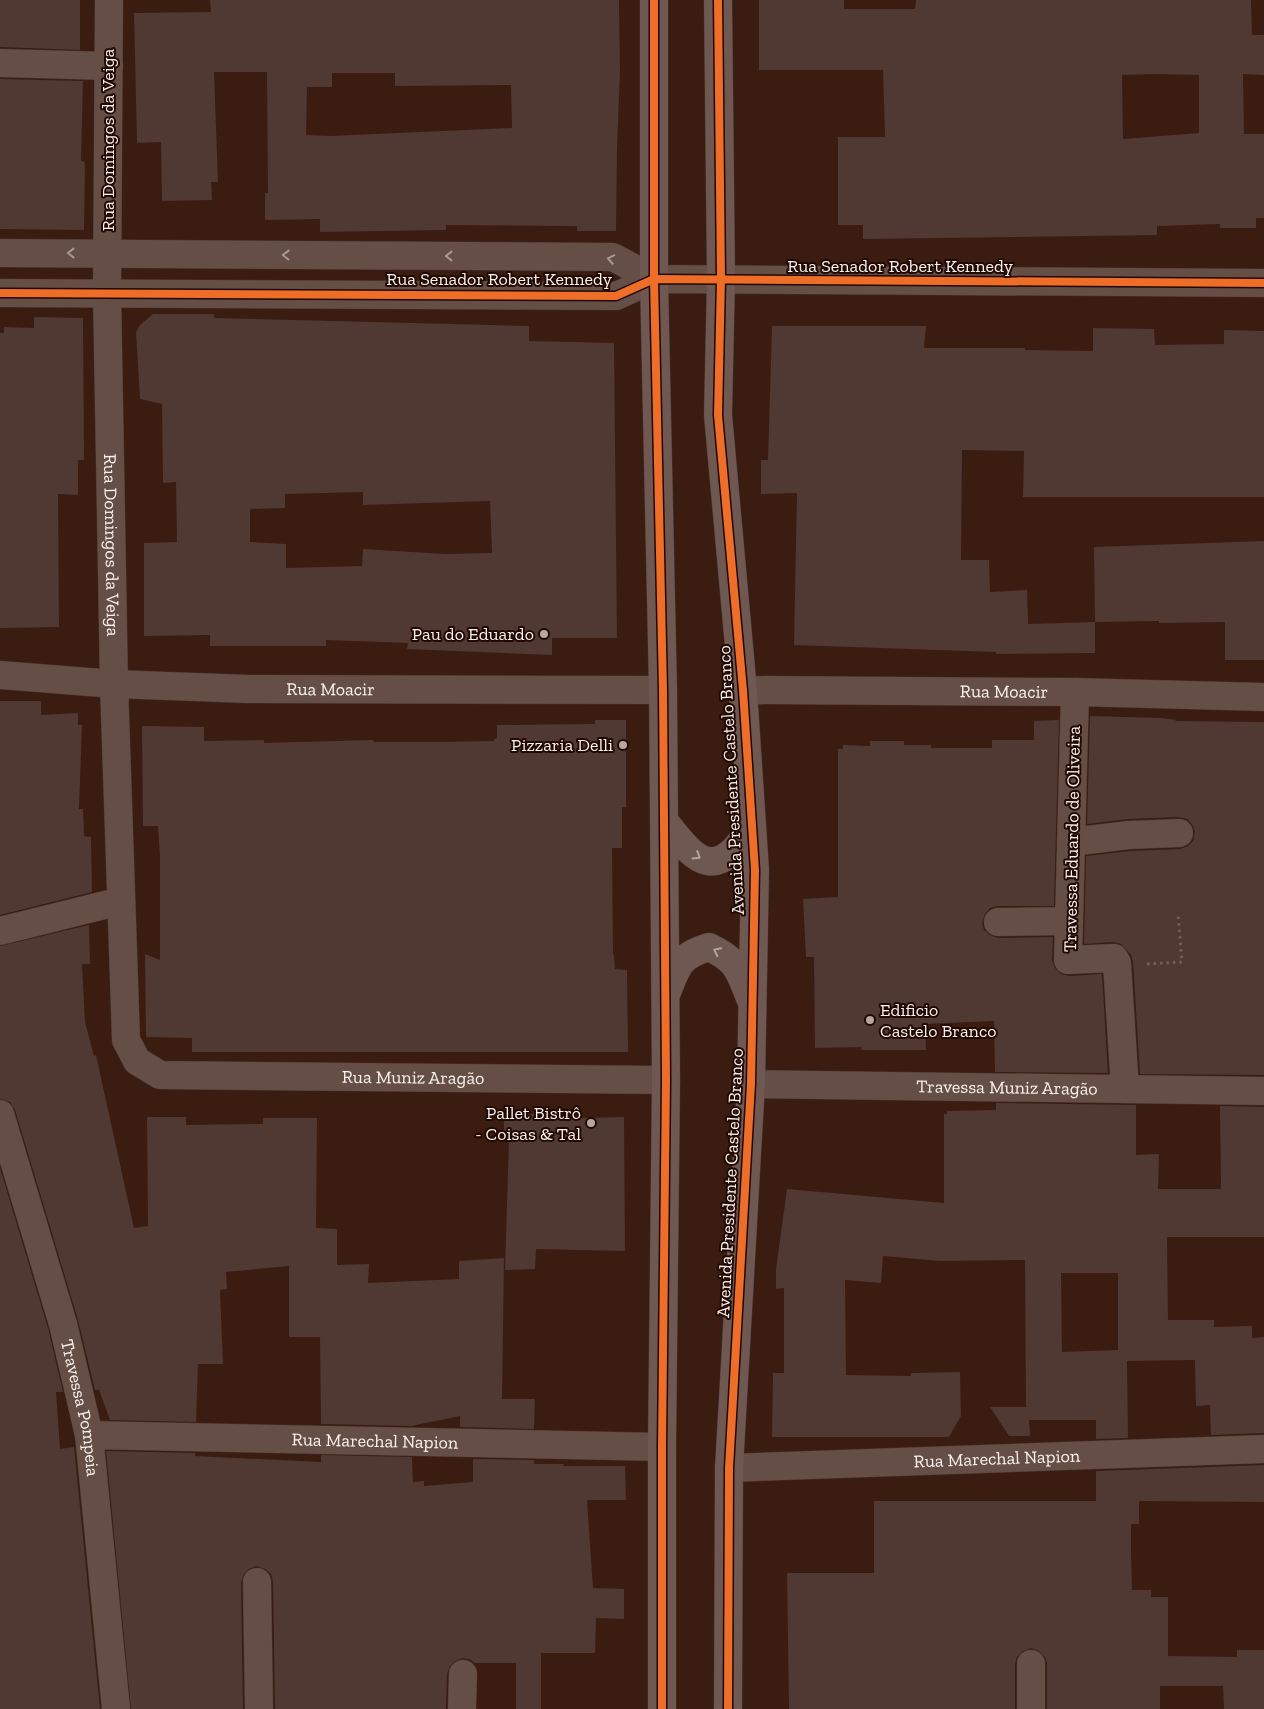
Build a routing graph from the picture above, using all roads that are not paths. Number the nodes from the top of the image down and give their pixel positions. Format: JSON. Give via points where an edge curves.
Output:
{"nodes":[{"id":1,"x":109,"y":0,"type":"edge"},
{"id":2,"x":654,"y":0,"type":"edge"},
{"id":3,"x":718,"y":0,"type":"edge"},
{"id":4,"x":0,"y":63,"type":"edge"},
{"id":5,"x":108,"y":66,"type":"junction"},
{"id":6,"x":0,"y":253,"type":"edge"},
{"id":7,"x":107,"y":253,"type":"junction"},
{"id":8,"x":654,"y":279,"type":"junction"},
{"id":9,"x":721,"y":279,"type":"junction"},
{"id":10,"x":1264,"y":283,"type":"edge"},
{"id":11,"x":0,"y":292,"type":"edge"},
{"id":12,"x":107,"y":293,"type":"junction"},
{"id":13,"x":0,"y":675,"type":"edge"},
{"id":14,"x":114,"y":684,"type":"junction"},
{"id":15,"x":663,"y":690,"type":"junction"},
{"id":16,"x":743,"y":690,"type":"junction"},
{"id":17,"x":1075,"y":692,"type":"junction"},
{"id":18,"x":1264,"y":696,"type":"edge"},
{"id":19,"x":664,"y":821,"type":"junction"},
{"id":20,"x":752,"y":826,"type":"junction"},
{"id":21,"x":1179,"y":832,"type":"dead end"},
{"id":22,"x":1071,"y":842,"type":"junction"},
{"id":23,"x":120,"y":901,"type":"junction"},
{"id":24,"x":1069,"y":921,"type":"junction"},
{"id":25,"x":998,"y":922,"type":"dead end"},
{"id":26,"x":0,"y":931,"type":"edge"},
{"id":27,"x":665,"y":996,"type":"junction"},
{"id":28,"x":753,"y":1004,"type":"junction"},
{"id":29,"x":160,"y":1075,"type":"joint"},
{"id":30,"x":666,"y":1080,"type":"junction"},
{"id":31,"x":751,"y":1084,"type":"junction"},
{"id":32,"x":1125,"y":1089,"type":"junction"},
{"id":33,"x":1264,"y":1091,"type":"edge"},
{"id":34,"x":0,"y":1114,"type":"edge"},
{"id":35,"x":89,"y":1435,"type":"junction"},
{"id":36,"x":662,"y":1447,"type":"junction"},
{"id":37,"x":1264,"y":1449,"type":"edge"},
{"id":38,"x":729,"y":1468,"type":"junction"},
{"id":39,"x":257,"y":1582,"type":"dead end"},
{"id":40,"x":1031,"y":1664,"type":"dead end"},
{"id":41,"x":463,"y":1674,"type":"dead end"},
{"id":42,"x":116,"y":1709,"type":"edge"},
{"id":43,"x":259,"y":1709,"type":"edge"},
{"id":44,"x":462,"y":1709,"type":"edge"},
{"id":45,"x":662,"y":1709,"type":"edge"},
{"id":46,"x":728,"y":1709,"type":"edge"},
{"id":47,"x":1031,"y":1709,"type":"edge"}],
"edges":[{"from":1,"to":5,"type":"street","name":"Rua Domingos da Veiga"},
{"from":2,"to":8,"type":"main road"},
{"from":3,"to":9,"type":"main road","name":"Avenida Presidente Castelo Branco"},
{"from":4,"to":5,"type":"street"},
{"from":5,"to":7,"type":"street","name":"Rua Domingos da Veiga"},
{"from":7,"to":6,"type":"street","name":"Rua Senador Robert Kennedy","one_way":true},
{"from":8,"to":7,"type":"street","name":"Rua Senador Robert Kennedy","one_way":true,"via":[[613,257]]},
{"from":7,"to":12,"type":"street","name":"Rua Domingos da Veiga"},
{"from":8,"to":9,"type":"street","name":"Rua Senador Robert Kennedy"},
{"from":8,"to":12,"type":"street","name":"Rua Senador Robert Kennedy","via":[[616,296]]},
{"from":8,"to":15,"type":"main road"},
{"from":9,"to":10,"type":"street","name":"Rua Senador Robert Kennedy"},
{"from":9,"to":16,"type":"main road","name":"Avenida Presidente Castelo Branco","via":[[718,415]]},
{"from":11,"to":12,"type":"street","name":"Rua Senador Robert Kennedy"},
{"from":12,"to":14,"type":"street","name":"Rua Domingos da Veiga"},
{"from":13,"to":14,"type":"street","name":"Rua Moacir"},
{"from":14,"to":15,"type":"street","name":"Rua Moacir","via":[[258,689]]},
{"from":14,"to":23,"type":"street","name":"Rua Domingos da Veiga"},
{"from":15,"to":19,"type":"main road"},
{"from":16,"to":17,"type":"street","name":"Rua Moacir"},
{"from":16,"to":20,"type":"main road","name":"Avenida Presidente Castelo Branco"},
{"from":17,"to":18,"type":"street","name":"Rua Moacir"},
{"from":17,"to":22,"type":"street","name":"Travessa Eduardo de Oliveira"},
{"from":19,"to":20,"type":"main road","one_way":true,"via":[[696,857],[711,863],[735,850]]},
{"from":19,"to":27,"type":"main road"},
{"from":20,"to":28,"type":"main road","name":"Avenida Presidente Castelo Branco","via":[[755,870]]},
{"from":21,"to":22,"type":"street"},
{"from":22,"to":24,"type":"street","name":"Travessa Eduardo de Oliveira"},
{"from":23,"to":26,"type":"street"},
{"from":23,"to":29,"type":"street","name":"Rua Domingos da Veiga","via":[[126,1040],[137,1061]]},
{"from":24,"to":25,"type":"street"},
{"from":24,"to":32,"type":"street","name":"Travessa Eduardo de Oliveira","via":[[1068,960],[1114,958],[1117,966]]},
{"from":28,"to":27,"type":"main road","one_way":true,"via":[[739,968],[724,954],[709,947],[692,952],[678,964]]},
{"from":27,"to":30,"type":"main road"},
{"from":28,"to":31,"type":"main road","name":"Avenida Presidente Castelo Branco"},
{"from":29,"to":30,"type":"street","name":"Rua Muniz Aragão"},
{"from":30,"to":36,"type":"main road"},
{"from":31,"to":32,"type":"street","name":"Travessa Muniz Aragão"},
{"from":31,"to":38,"type":"main road","name":"Avenida Presidente Castelo Branco"},
{"from":32,"to":33,"type":"street","name":"Travessa Muniz Aragão"},
{"from":34,"to":35,"type":"street","name":"Travessa Pompeia","via":[[63,1324]]},
{"from":35,"to":36,"type":"street","name":"Rua Marechal Napion"},
{"from":35,"to":42,"type":"street","name":"Travessa Pompeia"},
{"from":36,"to":45,"type":"main road"},
{"from":37,"to":38,"type":"street","name":"Rua Marechal Napion"},
{"from":38,"to":46,"type":"main road","name":"Avenida Presidente Castelo Branco"},
{"from":39,"to":43,"type":"street"},
{"from":40,"to":47,"type":"street"},
{"from":41,"to":44,"type":"street"}]}
